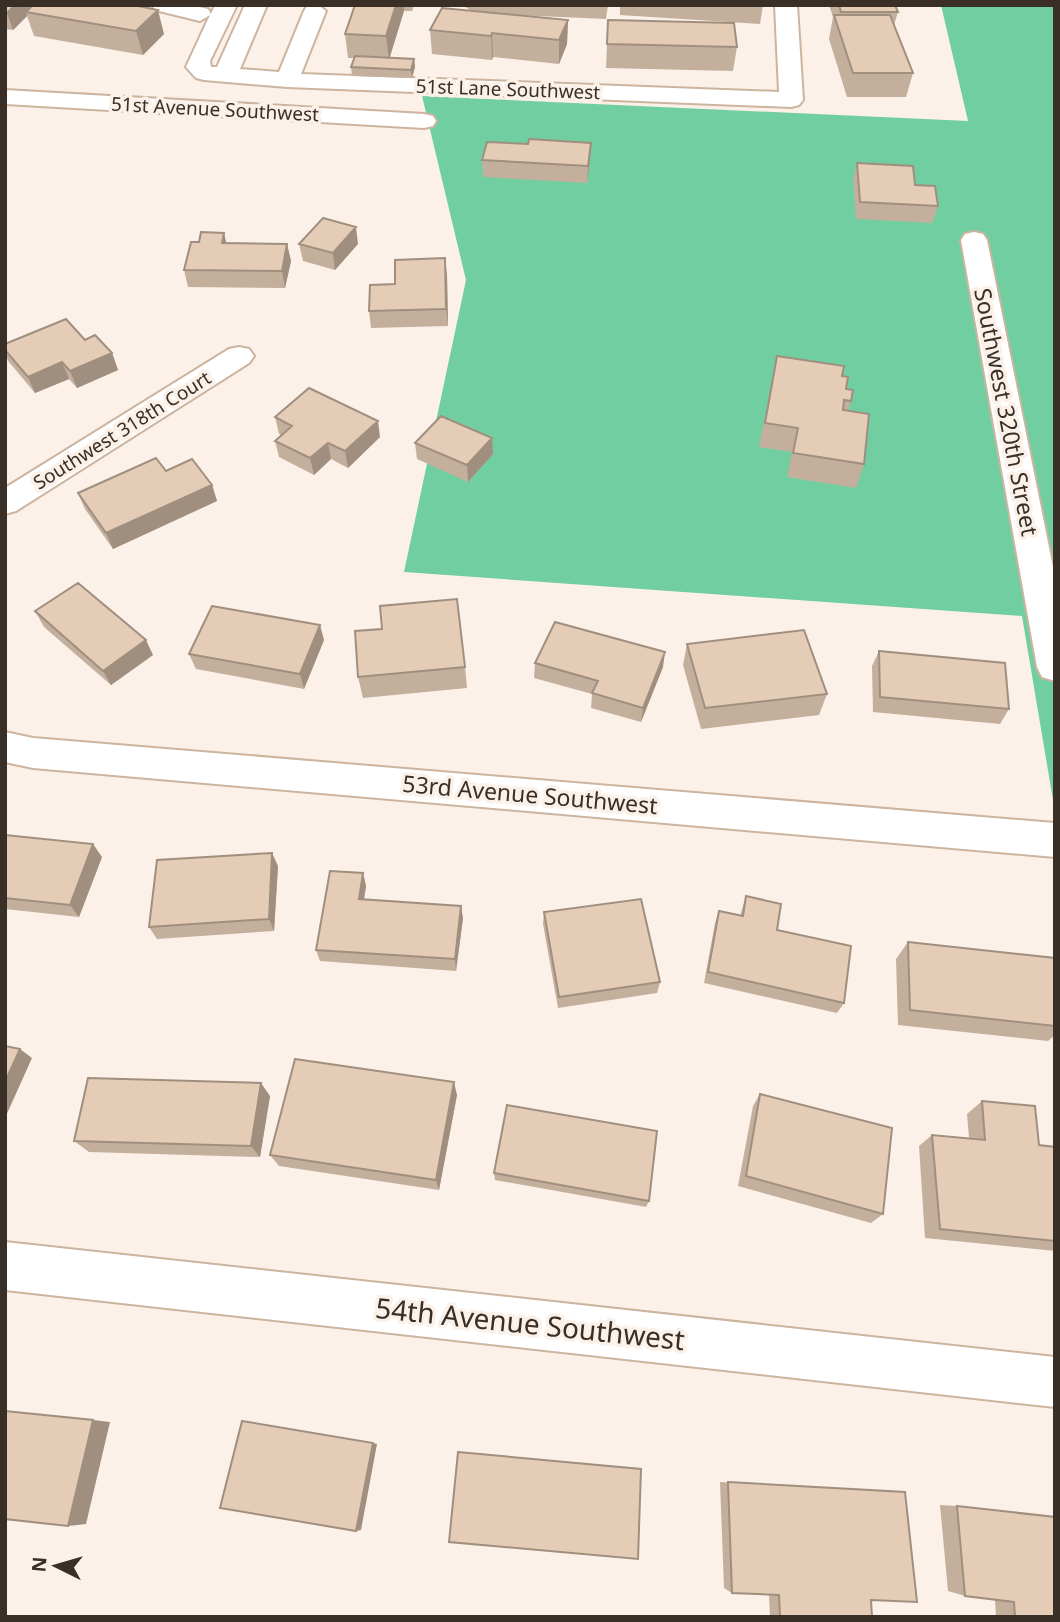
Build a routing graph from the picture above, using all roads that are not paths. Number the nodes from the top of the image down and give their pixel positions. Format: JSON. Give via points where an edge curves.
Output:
{"nodes":[{"id":1,"x":163,"y":5,"type":"edge"},
{"id":2,"x":226,"y":5,"type":"edge"},
{"id":3,"x":256,"y":5,"type":"edge"},
{"id":4,"x":786,"y":5,"type":"edge"},
{"id":5,"x":315,"y":11,"type":"dead end"},
{"id":6,"x":200,"y":13,"type":"dead end"},
{"id":7,"x":225,"y":76,"type":"junction"},
{"id":8,"x":287,"y":80,"type":"junction"},
{"id":9,"x":5,"y":97,"type":"edge"},
{"id":10,"x":424,"y":121,"type":"dead end"},
{"id":11,"x":974,"y":240,"type":"dead end"},
{"id":12,"x":239,"y":356,"type":"dead end"},
{"id":13,"x":5,"y":503,"type":"edge"},
{"id":14,"x":1055,"y":667,"type":"edge"},
{"id":15,"x":5,"y":747,"type":"edge"},
{"id":16,"x":1055,"y":841,"type":"edge"},
{"id":17,"x":5,"y":1266,"type":"edge"},
{"id":18,"x":1055,"y":1382,"type":"edge"}],
"edges":[{"from":1,"to":6,"type":"street"},
{"from":2,"to":7,"type":"street","via":[[198,67],[204,73]]},
{"from":3,"to":7,"type":"street"},
{"from":4,"to":8,"type":"street","name":"51st Lane Southwest","via":[[791,100]]},
{"from":5,"to":8,"type":"street"},
{"from":7,"to":8,"type":"street","name":"51st Lane Southwest"},
{"from":9,"to":10,"type":"street","name":"51st Avenue Southwest"},
{"from":11,"to":14,"type":"street","name":"Southwest 320th Street"},
{"from":12,"to":13,"type":"street","name":"Southwest 318th Court"},
{"from":15,"to":16,"type":"street","name":"53rd Avenue Southwest"},
{"from":17,"to":18,"type":"street","name":"54th Avenue Southwest"}]}
